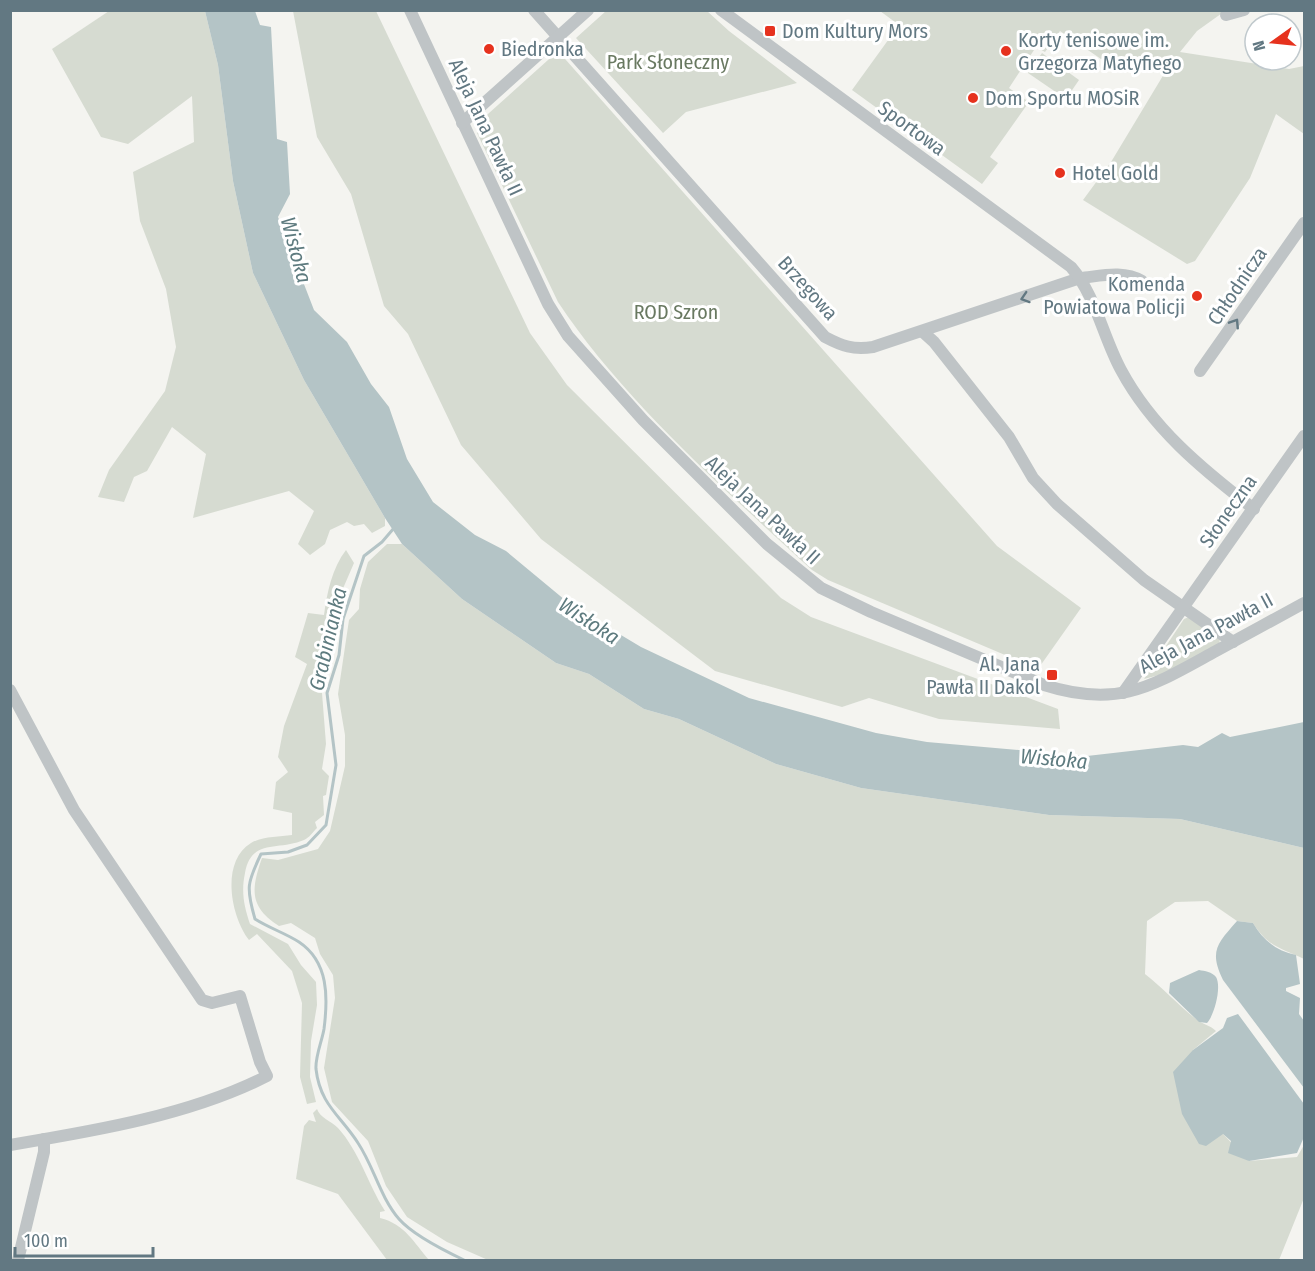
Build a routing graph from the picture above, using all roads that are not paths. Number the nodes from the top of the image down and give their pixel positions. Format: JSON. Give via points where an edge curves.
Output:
{"nodes":[{"id":1,"x":410,"y":10,"type":"edge"},
{"id":2,"x":534,"y":10,"type":"edge"},
{"id":3,"x":588,"y":10,"type":"edge"},
{"id":4,"x":721,"y":10,"type":"edge"},
{"id":5,"x":1244,"y":10,"type":"edge"},
{"id":6,"x":1226,"y":15,"type":"dead end"},
{"id":7,"x":558,"y":37,"type":"junction"},
{"id":8,"x":462,"y":123,"type":"junction"},
{"id":9,"x":1305,"y":223,"type":"edge"},
{"id":10,"x":1080,"y":278,"type":"junction"},
{"id":11,"x":1142,"y":281,"type":"dead end"},
{"id":12,"x":923,"y":332,"type":"junction"},
{"id":13,"x":1200,"y":370,"type":"dead end"},
{"id":14,"x":1305,"y":436,"type":"edge"},
{"id":15,"x":1254,"y":508,"type":"junction"},
{"id":16,"x":1305,"y":603,"type":"edge"},
{"id":17,"x":1184,"y":608,"type":"junction"},
{"id":18,"x":1233,"y":642,"type":"junction"},
{"id":19,"x":10,"y":690,"type":"edge"},
{"id":20,"x":1123,"y":693,"type":"junction"},
{"id":21,"x":44,"y":1140,"type":"junction"},
{"id":22,"x":10,"y":1145,"type":"edge"},
{"id":23,"x":18,"y":1260,"type":"edge"}],
"edges":[{"from":1,"to":8,"type":"street","name":"Aleja Jana Pawła II"},
{"from":2,"to":7,"type":"street","name":"Brzegowa"},
{"from":3,"to":7,"type":"street"},
{"from":4,"to":10,"type":"street","name":"Sportowa","via":[[1071,267]]},
{"from":5,"to":6,"type":"street"},
{"from":7,"to":8,"type":"street"},
{"from":7,"to":12,"type":"street","name":"Brzegowa","via":[[825,337],[855,349]]},
{"from":8,"to":20,"type":"street","name":"Aleja Jana Pawła II","via":[[548,304],[568,336],[643,420],[793,568],[821,588],[871,612],[1044,685],[1073,694]]},
{"from":13,"to":9,"type":"street","name":"Chłodnicza","one_way":true},
{"from":10,"to":11,"type":"street","via":[[1115,274]]},
{"from":10,"to":12,"type":"street","one_way":true},
{"from":10,"to":15,"type":"street","name":"Sportowa","via":[[1121,370],[1153,419],[1194,462]]},
{"from":12,"to":17,"type":"street","via":[[1009,437],[1033,478],[1057,504],[1144,580]]},
{"from":14,"to":15,"type":"street","name":"Słoneczna"},
{"from":15,"to":17,"type":"street","name":"Słoneczna"},
{"from":16,"to":18,"type":"street","name":"Aleja Jana Pawła II"},
{"from":17,"to":18,"type":"street"},
{"from":17,"to":20,"type":"street","name":"Słoneczna"},
{"from":18,"to":20,"type":"street","name":"Aleja Jana Pawła II","via":[[1159,683]]},
{"from":19,"to":21,"type":"street","via":[[74,810],[202,1000],[212,1003],[240,996],[267,1076],[235,1092]]},
{"from":21,"to":22,"type":"street"},
{"from":21,"to":23,"type":"street"}]}
